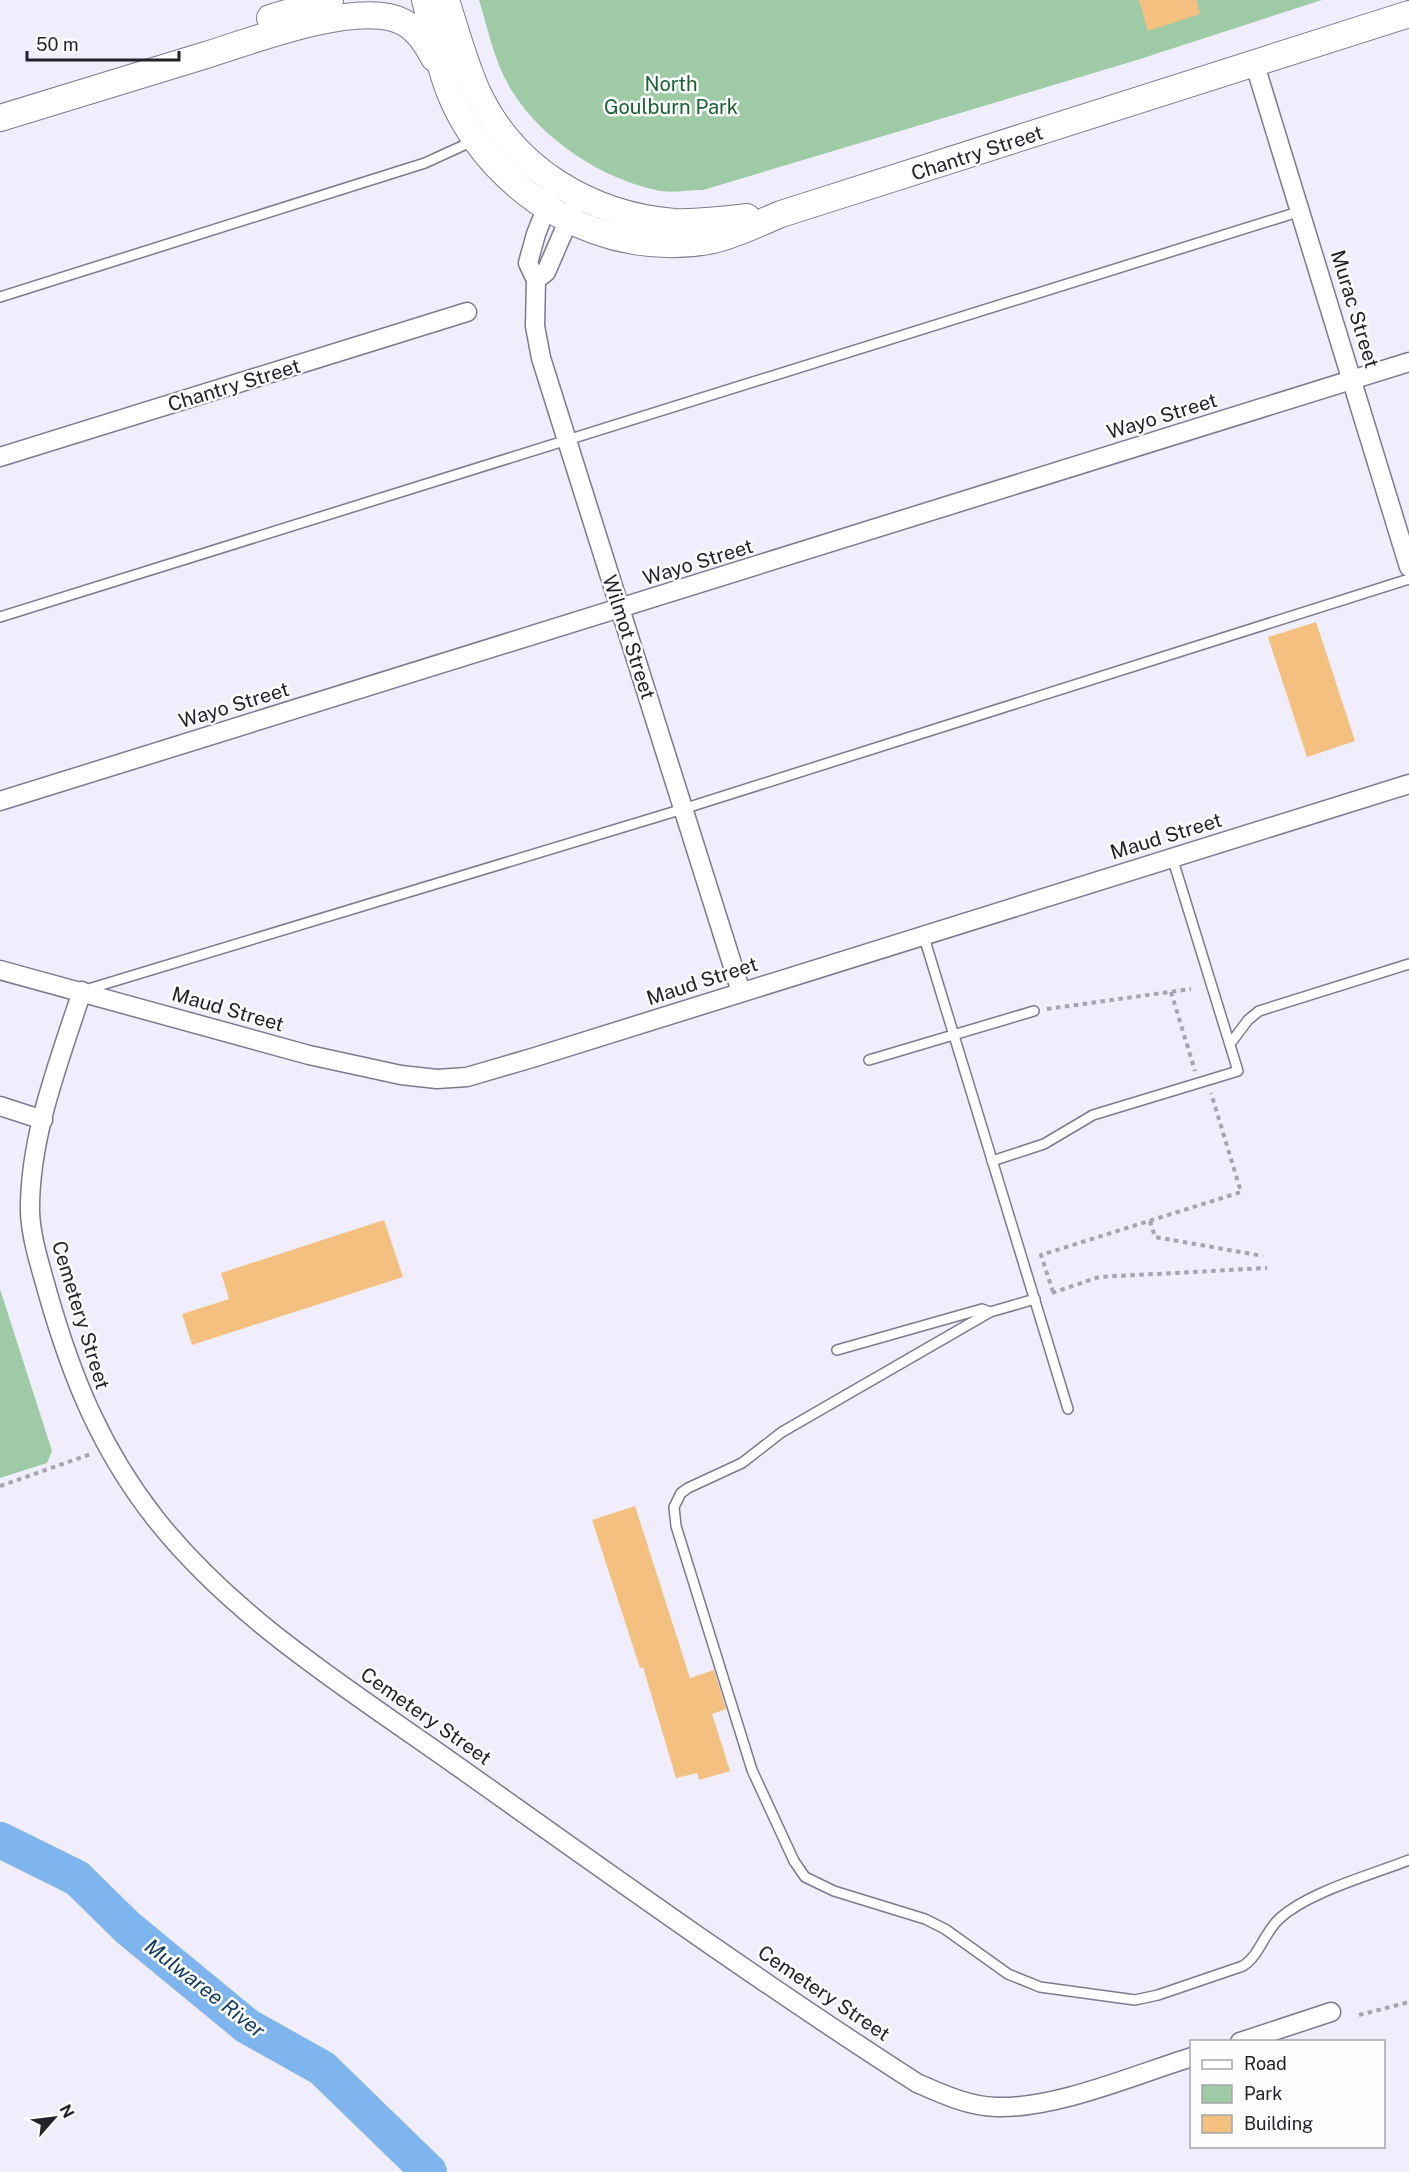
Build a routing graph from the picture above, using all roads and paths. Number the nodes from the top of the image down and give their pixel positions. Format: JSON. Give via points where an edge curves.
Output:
{"nodes":[{"id":1,"x":330,"y":0,"type":"edge"},
{"id":2,"x":391,"y":0,"type":"edge"},
{"id":3,"x":425,"y":0,"type":"edge"},
{"id":4,"x":446,"y":0,"type":"edge"},
{"id":5,"x":1409,"y":14,"type":"edge"},
{"id":6,"x":294,"y":28,"type":"junction"},
{"id":7,"x":1255,"y":65,"type":"junction"},
{"id":8,"x":446,"y":83,"type":"junction"},
{"id":9,"x":0,"y":101,"type":"edge"},
{"id":10,"x":0,"y":118,"type":"edge"},
{"id":11,"x":476,"y":139,"type":"junction"},
{"id":12,"x":568,"y":190,"type":"junction"},
{"id":13,"x":1301,"y":211,"type":"junction"},
{"id":14,"x":557,"y":213,"type":"junction"},
{"id":15,"x":780,"y":214,"type":"junction"},
{"id":16,"x":536,"y":280,"type":"junction"},
{"id":17,"x":0,"y":297,"type":"edge"},
{"id":18,"x":467,"y":312,"type":"dead end"},
{"id":19,"x":1409,"y":362,"type":"edge"},
{"id":20,"x":1353,"y":379,"type":"junction"},
{"id":21,"x":566,"y":442,"type":"junction"},
{"id":22,"x":0,"y":457,"type":"edge"},
{"id":23,"x":1409,"y":567,"type":"edge"},
{"id":24,"x":1409,"y":579,"type":"edge"},
{"id":25,"x":621,"y":610,"type":"junction"},
{"id":26,"x":0,"y":617,"type":"edge"},
{"id":27,"x":1409,"y":784,"type":"edge"},
{"id":28,"x":0,"y":801,"type":"edge"},
{"id":29,"x":683,"y":809,"type":"junction"},
{"id":30,"x":1172,"y":857,"type":"junction"},
{"id":31,"x":924,"y":934,"type":"junction"},
{"id":32,"x":1409,"y":964,"type":"edge"},
{"id":33,"x":0,"y":970,"type":"edge"},
{"id":34,"x":1191,"y":989,"type":"dead end"},
{"id":35,"x":82,"y":991,"type":"junction"},
{"id":36,"x":741,"y":992,"type":"junction"},
{"id":37,"x":1171,"y":992,"type":"junction"},
{"id":38,"x":1034,"y":1011,"type":"joint"},
{"id":39,"x":954,"y":1035,"type":"junction"},
{"id":40,"x":1230,"y":1044,"type":"junction"},
{"id":41,"x":869,"y":1060,"type":"dead end"},
{"id":42,"x":1195,"y":1072,"type":"dead end"},
{"id":43,"x":1210,"y":1093,"type":"dead end"},
{"id":44,"x":0,"y":1106,"type":"edge"},
{"id":45,"x":43,"y":1120,"type":"junction"},
{"id":46,"x":992,"y":1161,"type":"junction"},
{"id":47,"x":1150,"y":1221,"type":"junction"},
{"id":48,"x":1263,"y":1256,"type":"dead end"},
{"id":49,"x":1267,"y":1268,"type":"dead end"},
{"id":50,"x":1035,"y":1299,"type":"junction"},
{"id":51,"x":990,"y":1312,"type":"junction"},
{"id":52,"x":837,"y":1350,"type":"dead end"},
{"id":53,"x":1068,"y":1409,"type":"dead end"},
{"id":54,"x":91,"y":1454,"type":"dead end"},
{"id":55,"x":0,"y":1486,"type":"edge"},
{"id":56,"x":1409,"y":1860,"type":"edge"},
{"id":57,"x":1409,"y":2002,"type":"edge"},
{"id":58,"x":1331,"y":2013,"type":"dead end"},
{"id":59,"x":1359,"y":2015,"type":"dead end"},
{"id":60,"x":1246,"y":2040,"type":"edge"},
{"id":61,"x":1190,"y":2057,"type":"edge"}],
"edges":[{"from":1,"to":9,"type":"main road"},
{"from":2,"to":6,"type":"main road"},
{"from":3,"to":8,"type":"main road"},
{"from":4,"to":12,"type":"main road","via":[[471,77],[486,109],[521,154]]},
{"from":5,"to":7,"type":"main road","name":"Chantry Street"},
{"from":6,"to":8,"type":"main road","via":[[369,16],[400,20],[422,36]]},
{"from":6,"to":10,"type":"main road"},
{"from":7,"to":13,"type":"street","name":"Murac Street"},
{"from":7,"to":15,"type":"main road","name":"Chantry Street"},
{"from":8,"to":11,"type":"main road"},
{"from":11,"to":14,"type":"main road","via":[[504,173]]},
{"from":11,"to":17,"type":"lane","via":[[424,163]]},
{"from":12,"to":14,"type":"street","name":"Wilmot Street"},
{"from":12,"to":14,"type":"street","name":"Wilmot Street"},
{"from":12,"to":15,"type":"main road","via":[[630,214],[674,222]]},
{"from":13,"to":20,"type":"street","name":"Murac Street"},
{"from":13,"to":21,"type":"lane"},
{"from":14,"to":15,"type":"main road","name":"Chantry Street","via":[[620,240],[664,245],[729,236]]},
{"from":14,"to":16,"type":"street","name":"Wilmot Street","via":[[546,272]]},
{"from":14,"to":16,"type":"street","name":"Wilmot Street","via":[[528,263]]},
{"from":16,"to":21,"type":"street","name":"Wilmot Street","via":[[538,344]]},
{"from":18,"to":22,"type":"street","name":"Chantry Street"},
{"from":19,"to":20,"type":"street","name":"Wayo Street"},
{"from":20,"to":23,"type":"street","name":"Murac Street"},
{"from":20,"to":25,"type":"street","name":"Wayo Street"},
{"from":21,"to":25,"type":"street","name":"Wilmot Street"},
{"from":21,"to":26,"type":"lane"},
{"from":24,"to":29,"type":"lane"},
{"from":25,"to":28,"type":"street","name":"Wayo Street"},
{"from":25,"to":29,"type":"street","name":"Wilmot Street"},
{"from":27,"to":30,"type":"street","name":"Maud Street"},
{"from":29,"to":35,"type":"lane"},
{"from":29,"to":36,"type":"street","name":"Wilmot Street"},
{"from":30,"to":31,"type":"street","name":"Maud Street"},
{"from":30,"to":40,"type":"lane"},
{"from":31,"to":36,"type":"street","name":"Maud Street"},
{"from":31,"to":39,"type":"lane"},
{"from":32,"to":40,"type":"lane","via":[[1259,1011]]},
{"from":33,"to":35,"type":"street","name":"Maud Street"},
{"from":34,"to":37,"type":"path"},
{"from":35,"to":36,"type":"street","name":"Maud Street","via":[[309,1055],[437,1079],[499,1069]]},
{"from":35,"to":45,"type":"street","name":"Cemetery Street"},
{"from":37,"to":38,"type":"path"},
{"from":37,"to":42,"type":"path"},
{"from":38,"to":39,"type":"lane"},
{"from":39,"to":41,"type":"lane"},
{"from":39,"to":46,"type":"lane"},
{"from":40,"to":46,"type":"lane","via":[[1238,1071],[1094,1115],[1044,1144]]},
{"from":43,"to":47,"type":"path","via":[[1241,1192]]},
{"from":44,"to":45,"type":"street"},
{"from":45,"to":61,"type":"street","name":"Cemetery Street","via":[[30,1215],[61,1339],[85,1406],[115,1463],[156,1520],[203,1571],[266,1628],[614,1877],[917,2083],[954,2100],[995,2107],[1039,2103]]},
{"from":46,"to":50,"type":"lane"},
{"from":47,"to":48,"type":"path","via":[[1155,1237]]},
{"from":47,"to":49,"type":"path","via":[[1041,1255],[1053,1292],[1099,1276]]},
{"from":50,"to":51,"type":"lane"},
{"from":50,"to":53,"type":"lane"},
{"from":51,"to":52,"type":"lane","via":[[982,1310]]},
{"from":51,"to":56,"type":"lane","via":[[782,1432],[742,1463],[688,1488],[676,1499],[676,1526],[746,1753],[799,1870],[822,1887],[935,1924],[1029,1984],[1095,1997],[1135,2000],[1243,1966],[1289,1911]]},
{"from":54,"to":55,"type":"path"},
{"from":57,"to":59,"type":"path"},
{"from":58,"to":60,"type":"street"}]}
